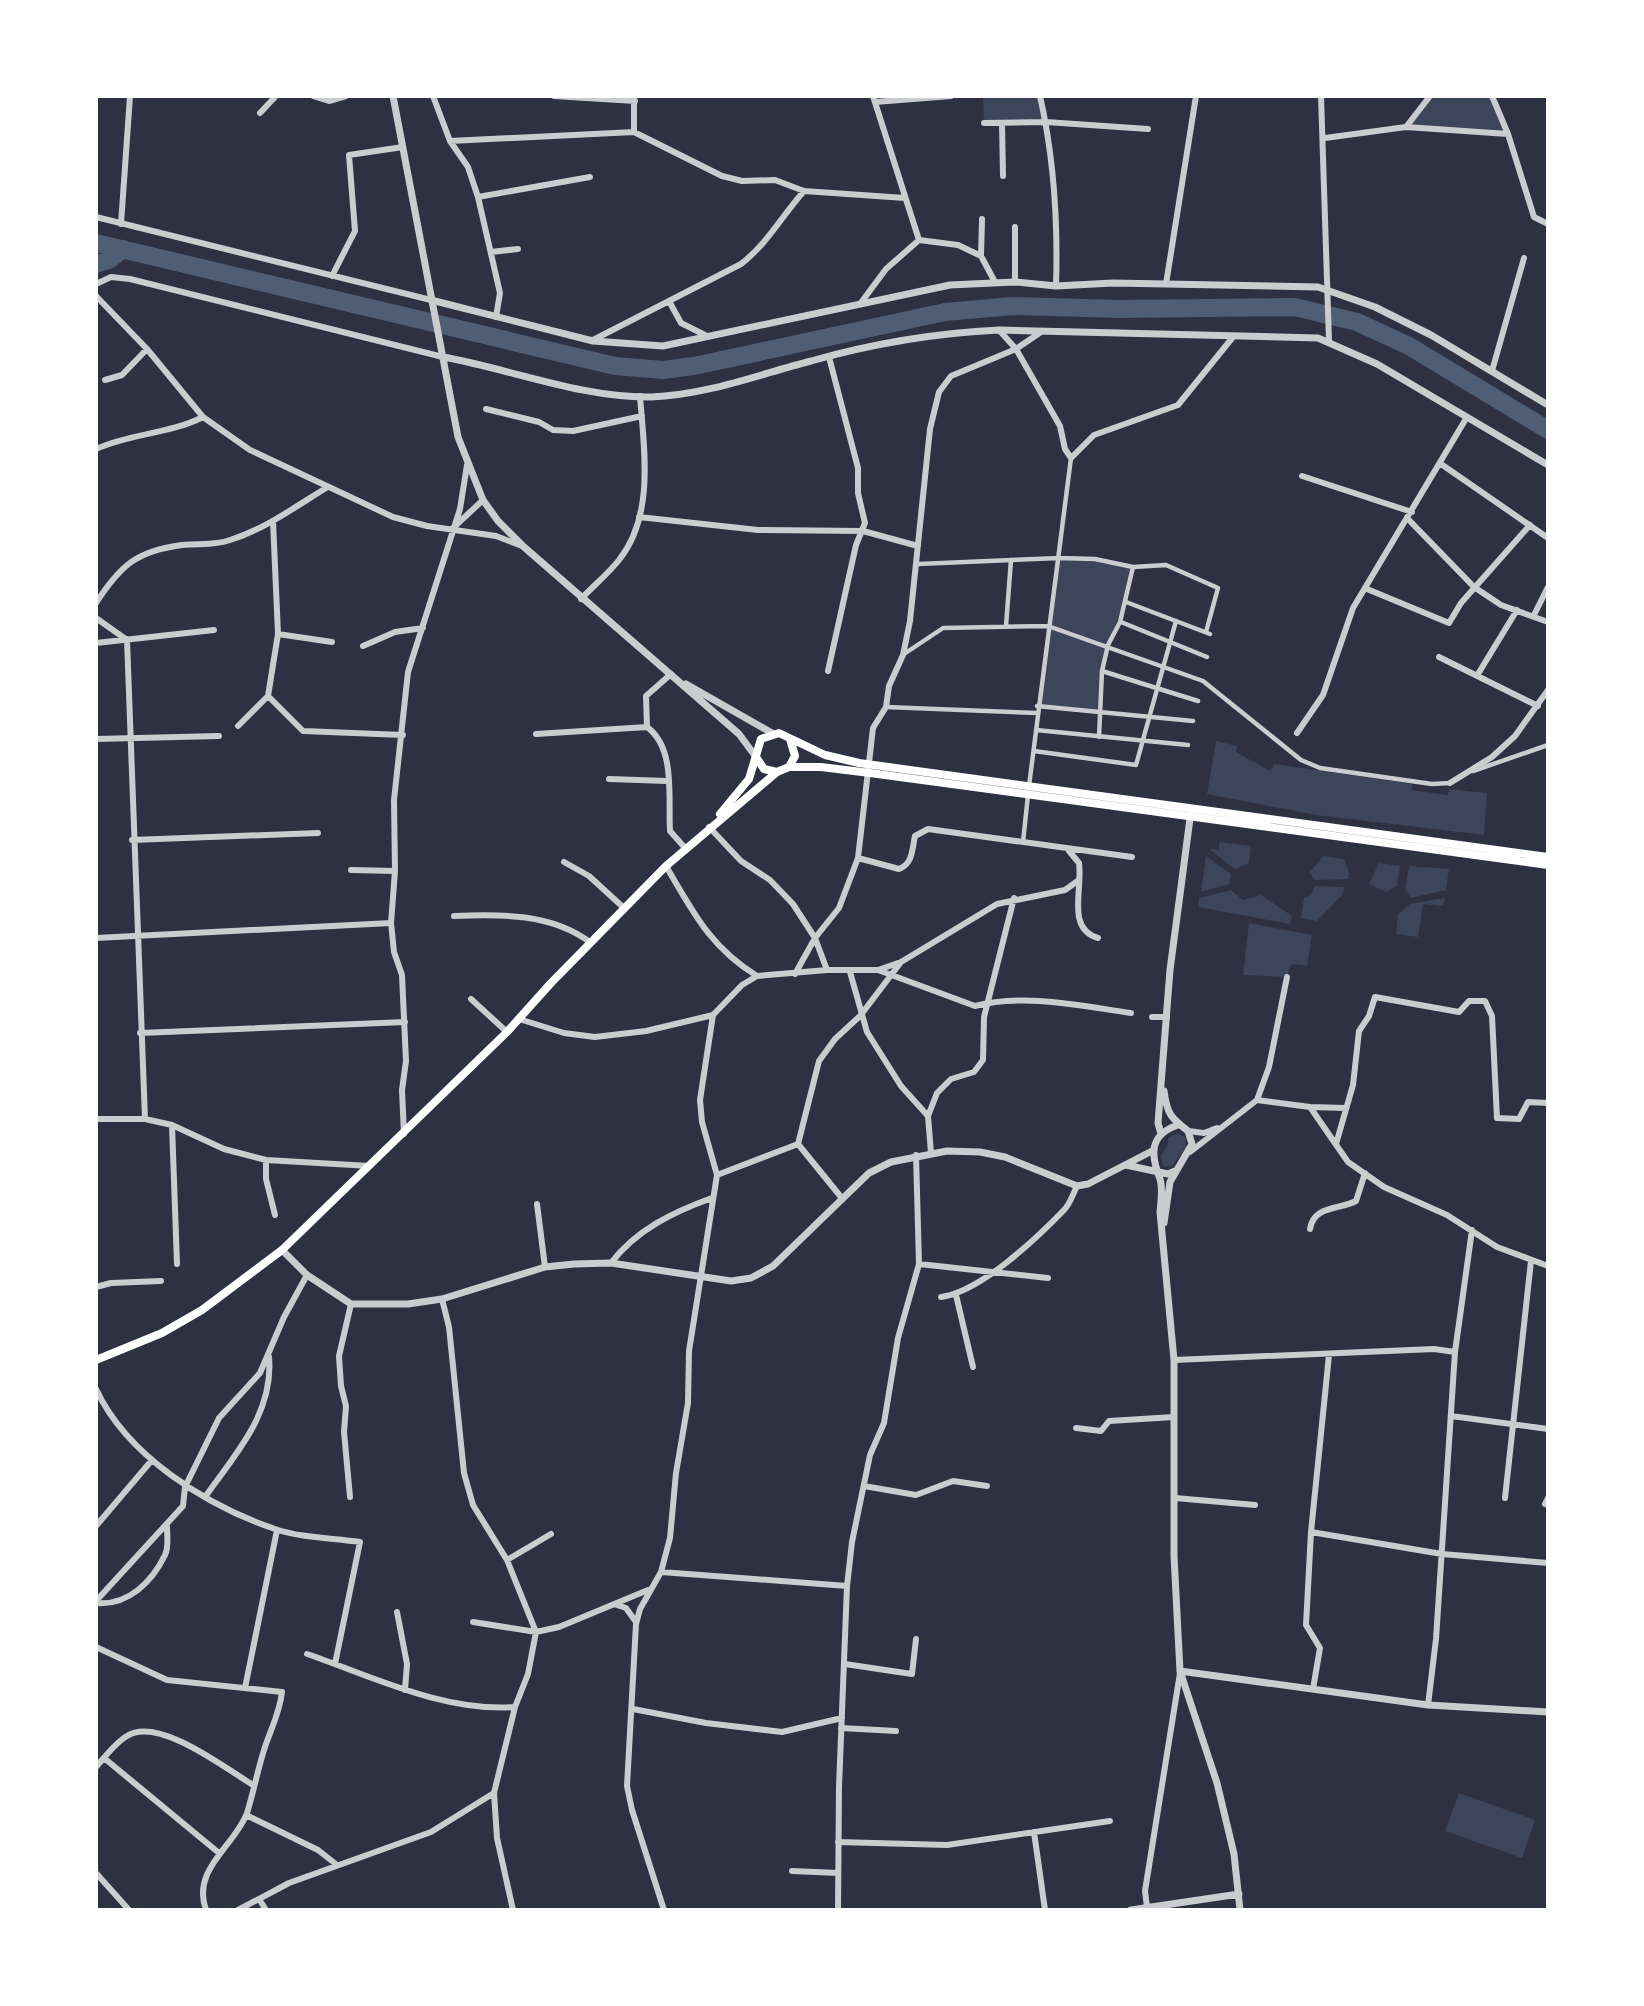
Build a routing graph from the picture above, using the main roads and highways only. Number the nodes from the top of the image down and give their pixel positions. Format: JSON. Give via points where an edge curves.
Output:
{"nodes":[{"id":1,"x":790,"y":739,"type":"junction"},
{"id":2,"x":756,"y":757,"type":"junction"},
{"id":3,"x":789,"y":767,"type":"junction"},
{"id":4,"x":870,"y":769,"type":"junction"},
{"id":5,"x":777,"y":772,"type":"junction"},
{"id":6,"x":1029,"y":791,"type":"junction"},
{"id":7,"x":709,"y":827,"type":"junction"},
{"id":8,"x":1548,"y":857,"type":"edge"},
{"id":9,"x":1548,"y":865,"type":"edge"},
{"id":10,"x":96,"y":1360,"type":"edge"}],
"edges":[{"from":1,"to":2,"type":"main road","via":[[772,733],[761,739]]},
{"from":1,"to":3,"type":"main road","via":[[795,757]]},
{"from":1,"to":4,"type":"main road"},
{"from":2,"to":5,"type":"main road","via":[[764,769]]},
{"from":2,"to":7,"type":"main road","via":[[749,779]]},
{"from":3,"to":4,"type":"main road"},
{"from":3,"to":5,"type":"main road"},
{"from":4,"to":6,"type":"main road"},
{"from":5,"to":7,"type":"main road"},
{"from":6,"to":8,"type":"main road","via":[[1192,808]]},
{"from":6,"to":9,"type":"main road","via":[[1190,818]]},
{"from":7,"to":10,"type":"main road","via":[[282,1250],[202,1310],[162,1333]]}]}
